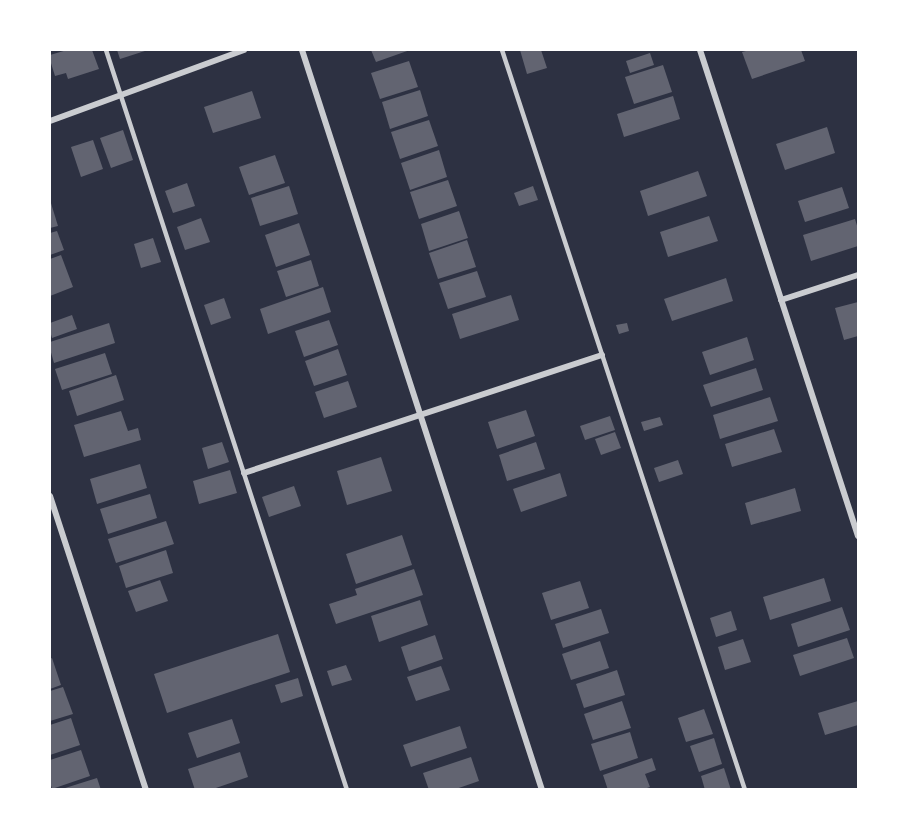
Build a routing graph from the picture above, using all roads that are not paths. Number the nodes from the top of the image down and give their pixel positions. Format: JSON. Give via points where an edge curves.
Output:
{"nodes":[{"id":1,"x":106,"y":50,"type":"edge"},
{"id":2,"x":244,"y":50,"type":"edge"},
{"id":3,"x":302,"y":50,"type":"edge"},
{"id":4,"x":502,"y":50,"type":"edge"},
{"id":5,"x":700,"y":50,"type":"edge"},
{"id":6,"x":121,"y":95,"type":"junction"},
{"id":7,"x":50,"y":121,"type":"edge"},
{"id":8,"x":858,"y":275,"type":"edge"},
{"id":9,"x":781,"y":300,"type":"junction"},
{"id":10,"x":602,"y":355,"type":"junction"},
{"id":11,"x":420,"y":415,"type":"junction"},
{"id":12,"x":244,"y":473,"type":"junction"},
{"id":13,"x":50,"y":496,"type":"edge"},
{"id":14,"x":858,"y":536,"type":"edge"},
{"id":15,"x":146,"y":789,"type":"edge"},
{"id":16,"x":347,"y":789,"type":"edge"},
{"id":17,"x":542,"y":789,"type":"edge"},
{"id":18,"x":745,"y":789,"type":"edge"}],
"edges":[{"from":1,"to":6,"type":"lane"},
{"from":2,"to":6,"type":"street"},
{"from":3,"to":11,"type":"street"},
{"from":4,"to":10,"type":"lane"},
{"from":5,"to":9,"type":"street"},
{"from":6,"to":7,"type":"street"},
{"from":6,"to":12,"type":"lane"},
{"from":8,"to":9,"type":"street"},
{"from":9,"to":14,"type":"street"},
{"from":10,"to":11,"type":"street"},
{"from":10,"to":18,"type":"lane"},
{"from":11,"to":12,"type":"street"},
{"from":11,"to":17,"type":"street"},
{"from":12,"to":16,"type":"lane"},
{"from":13,"to":15,"type":"street"}]}
